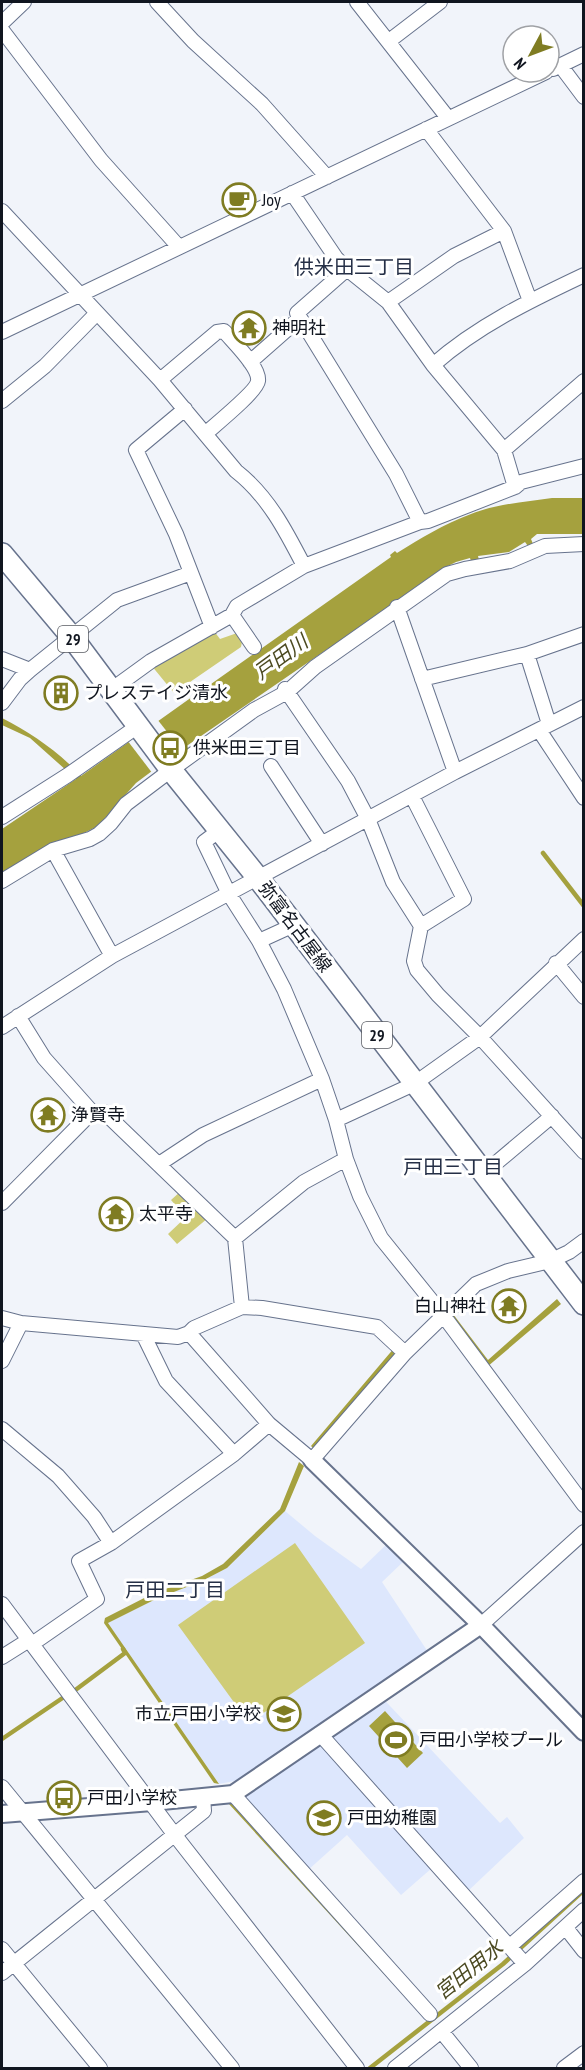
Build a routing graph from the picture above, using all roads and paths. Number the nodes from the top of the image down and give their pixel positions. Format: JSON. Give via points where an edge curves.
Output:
{"nodes":[{"id":1,"x":24,"y":2,"type":"edge"},
{"id":2,"x":157,"y":2,"type":"edge"},
{"id":3,"x":357,"y":2,"type":"edge"},
{"id":4,"x":440,"y":2,"type":"edge"},
{"id":5,"x":2,"y":23,"type":"edge"},
{"id":6,"x":2,"y":30,"type":"edge"},
{"id":7,"x":389,"y":41,"type":"junction"},
{"id":8,"x":584,"y":54,"type":"edge"},
{"id":9,"x":561,"y":64,"type":"edge"},
{"id":10,"x":561,"y":78,"type":"edge"},
{"id":11,"x":519,"y":84,"type":"edge"},
{"id":12,"x":584,"y":98,"type":"edge"},
{"id":13,"x":448,"y":118,"type":"junction"},
{"id":14,"x":426,"y":129,"type":"junction"},
{"id":15,"x":327,"y":177,"type":"junction"},
{"id":16,"x":292,"y":193,"type":"junction"},
{"id":17,"x":2,"y":214,"type":"edge"},
{"id":18,"x":504,"y":231,"type":"junction"},
{"id":19,"x":179,"y":247,"type":"junction"},
{"id":20,"x":347,"y":269,"type":"junction"},
{"id":21,"x":584,"y":275,"type":"edge"},
{"id":22,"x":79,"y":295,"type":"junction"},
{"id":23,"x":530,"y":301,"type":"junction"},
{"id":24,"x":388,"y":302,"type":"junction"},
{"id":25,"x":96,"y":313,"type":"junction"},
{"id":26,"x":300,"y":318,"type":"junction"},
{"id":27,"x":2,"y":332,"type":"edge"},
{"id":28,"x":250,"y":362,"type":"junction"},
{"id":29,"x":433,"y":365,"type":"junction"},
{"id":30,"x":160,"y":380,"type":"junction"},
{"id":31,"x":584,"y":381,"type":"edge"},
{"id":32,"x":2,"y":401,"type":"edge"},
{"id":33,"x":185,"y":409,"type":"junction"},
{"id":34,"x":205,"y":434,"type":"junction"},
{"id":35,"x":504,"y":450,"type":"junction"},
{"id":36,"x":584,"y":466,"type":"edge"},
{"id":37,"x":515,"y":487,"type":"junction"},
{"id":38,"x":420,"y":522,"type":"junction"},
{"id":39,"x":584,"y":544,"type":"edge"},
{"id":40,"x":2,"y":554,"type":"edge"},
{"id":41,"x":304,"y":566,"type":"junction"},
{"id":42,"x":191,"y":573,"type":"junction"},
{"id":43,"x":397,"y":607,"type":"junction"},
{"id":44,"x":232,"y":615,"type":"junction"},
{"id":45,"x":212,"y":627,"type":"junction"},
{"id":46,"x":584,"y":634,"type":"edge"},
{"id":47,"x":71,"y":636,"type":"junction"},
{"id":48,"x":254,"y":647,"type":"dead end"},
{"id":49,"x":527,"y":654,"type":"junction"},
{"id":50,"x":2,"y":659,"type":"edge"},
{"id":51,"x":30,"y":670,"type":"junction"},
{"id":52,"x":422,"y":679,"type":"junction"},
{"id":53,"x":111,"y":690,"type":"junction"},
{"id":54,"x":286,"y":690,"type":"junction"},
{"id":55,"x":2,"y":703,"type":"edge"},
{"id":56,"x":584,"y":707,"type":"edge"},
{"id":57,"x":139,"y":727,"type":"junction"},
{"id":58,"x":544,"y":727,"type":"junction"},
{"id":59,"x":271,"y":766,"type":"dead end"},
{"id":60,"x":170,"y":768,"type":"junction"},
{"id":61,"x":455,"y":772,"type":"junction"},
{"id":62,"x":412,"y":796,"type":"junction"},
{"id":63,"x":584,"y":798,"type":"edge"},
{"id":64,"x":2,"y":817,"type":"edge"},
{"id":65,"x":368,"y":819,"type":"junction"},
{"id":66,"x":220,"y":831,"type":"junction"},
{"id":67,"x":322,"y":844,"type":"junction"},
{"id":68,"x":53,"y":850,"type":"junction"},
{"id":69,"x":258,"y":878,"type":"junction"},
{"id":70,"x":2,"y":881,"type":"edge"},
{"id":71,"x":230,"y":894,"type":"junction"},
{"id":72,"x":294,"y":925,"type":"junction"},
{"id":73,"x":421,"y":926,"type":"junction"},
{"id":74,"x":584,"y":939,"type":"edge"},
{"id":75,"x":259,"y":941,"type":"junction"},
{"id":76,"x":112,"y":956,"type":"junction"},
{"id":77,"x":556,"y":963,"type":"junction"},
{"id":78,"x":584,"y":997,"type":"edge"},
{"id":79,"x":2,"y":1009,"type":"edge"},
{"id":80,"x":10,"y":1022,"type":"edge"},
{"id":81,"x":480,"y":1037,"type":"junction"},
{"id":82,"x":322,"y":1079,"type":"junction"},
{"id":83,"x":414,"y":1084,"type":"junction"},
{"id":84,"x":92,"y":1112,"type":"junction"},
{"id":85,"x":552,"y":1116,"type":"junction"},
{"id":86,"x":336,"y":1120,"type":"junction"},
{"id":87,"x":584,"y":1152,"type":"edge"},
{"id":88,"x":346,"y":1159,"type":"junction"},
{"id":89,"x":159,"y":1164,"type":"junction"},
{"id":90,"x":483,"y":1174,"type":"junction"},
{"id":91,"x":2,"y":1203,"type":"edge"},
{"id":92,"x":235,"y":1238,"type":"junction"},
{"id":93,"x":584,"y":1241,"type":"edge"},
{"id":94,"x":549,"y":1261,"type":"junction"},
{"id":95,"x":584,"y":1304,"type":"edge"},
{"id":96,"x":242,"y":1307,"type":"junction"},
{"id":97,"x":443,"y":1315,"type":"junction"},
{"id":98,"x":2,"y":1318,"type":"edge"},
{"id":99,"x":21,"y":1323,"type":"junction"},
{"id":100,"x":189,"y":1333,"type":"junction"},
{"id":101,"x":143,"y":1334,"type":"junction"},
{"id":102,"x":405,"y":1353,"type":"junction"},
{"id":103,"x":2,"y":1361,"type":"edge"},
{"id":104,"x":269,"y":1424,"type":"junction"},
{"id":105,"x":2,"y":1429,"type":"edge"},
{"id":106,"x":234,"y":1454,"type":"junction"},
{"id":107,"x":312,"y":1460,"type":"junction"},
{"id":108,"x":584,"y":1505,"type":"edge"},
{"id":109,"x":584,"y":1532,"type":"edge"},
{"id":110,"x":111,"y":1543,"type":"junction"},
{"id":111,"x":2,"y":1604,"type":"edge"},
{"id":112,"x":481,"y":1625,"type":"junction"},
{"id":113,"x":31,"y":1642,"type":"junction"},
{"id":114,"x":2,"y":1657,"type":"edge"},
{"id":115,"x":584,"y":1732,"type":"edge"},
{"id":116,"x":320,"y":1734,"type":"junction"},
{"id":117,"x":2,"y":1787,"type":"edge"},
{"id":118,"x":233,"y":1794,"type":"junction"},
{"id":119,"x":203,"y":1797,"type":"junction"},
{"id":120,"x":152,"y":1802,"type":"junction"},
{"id":121,"x":22,"y":1812,"type":"junction"},
{"id":122,"x":2,"y":1814,"type":"edge"},
{"id":123,"x":174,"y":1834,"type":"junction"},
{"id":124,"x":584,"y":1881,"type":"edge"},
{"id":125,"x":94,"y":1899,"type":"junction"},
{"id":126,"x":584,"y":1910,"type":"edge"},
{"id":127,"x":566,"y":1928,"type":"junction"},
{"id":128,"x":2,"y":1949,"type":"edge"},
{"id":129,"x":584,"y":1951,"type":"edge"},
{"id":130,"x":515,"y":1954,"type":"junction"},
{"id":131,"x":13,"y":1963,"type":"junction"},
{"id":132,"x":2,"y":1973,"type":"edge"},
{"id":133,"x":430,"y":2014,"type":"dead end"},
{"id":134,"x":442,"y":2032,"type":"junction"},
{"id":135,"x":584,"y":2053,"type":"edge"},
{"id":136,"x":100,"y":2068,"type":"edge"},
{"id":137,"x":232,"y":2068,"type":"edge"},
{"id":138,"x":357,"y":2068,"type":"edge"},
{"id":139,"x":395,"y":2068,"type":"edge"},
{"id":140,"x":471,"y":2068,"type":"edge"},
{"id":141,"x":564,"y":2068,"type":"edge"}],
"edges":[{"from":1,"to":5,"type":"street"},
{"from":2,"to":15,"type":"street","via":[[192,41],[262,104]]},
{"from":3,"to":7,"type":"street"},
{"from":4,"to":7,"type":"street"},
{"from":6,"to":19,"type":"street","via":[[101,160]]},
{"from":7,"to":13,"type":"street"},
{"from":8,"to":9,"type":"street"},
{"from":10,"to":12,"type":"street"},
{"from":11,"to":13,"type":"street"},
{"from":13,"to":14,"type":"street"},
{"from":14,"to":15,"type":"street"},
{"from":14,"to":18,"type":"street"},
{"from":15,"to":16,"type":"street"},
{"from":16,"to":19,"type":"street"},
{"from":16,"to":20,"type":"street"},
{"from":17,"to":22,"type":"street"},
{"from":18,"to":23,"type":"street"},
{"from":18,"to":24,"type":"street","via":[[454,256]]},
{"from":19,"to":22,"type":"street"},
{"from":20,"to":24,"type":"street"},
{"from":20,"to":26,"type":"street","via":[[297,313]]},
{"from":21,"to":23,"type":"street"},
{"from":22,"to":25,"type":"street"},
{"from":22,"to":27,"type":"street"},
{"from":23,"to":29,"type":"street","via":[[456,344]]},
{"from":24,"to":29,"type":"street"},
{"from":25,"to":30,"type":"street"},
{"from":25,"to":32,"type":"street","via":[[45,366]]},
{"from":26,"to":28,"type":"street"},
{"from":26,"to":38,"type":"street","via":[[396,474]]},
{"from":28,"to":30,"type":"street","via":[[224,332],[217,332]]},
{"from":28,"to":34,"type":"street","via":[[258,383]]},
{"from":29,"to":35,"type":"street"},
{"from":30,"to":33,"type":"street"},
{"from":31,"to":35,"type":"street"},
{"from":33,"to":34,"type":"street"},
{"from":33,"to":42,"type":"street","via":[[136,450]]},
{"from":34,"to":41,"type":"street","via":[[276,514]]},
{"from":35,"to":37,"type":"street"},
{"from":36,"to":37,"type":"street","via":[[521,482]]},
{"from":37,"to":38,"type":"street"},
{"from":38,"to":41,"type":"street"},
{"from":39,"to":43,"type":"street","via":[[545,546],[510,561],[447,574]]},
{"from":40,"to":47,"type":"main road","name":"弥富名古屋線","number":"29"},
{"from":41,"to":44,"type":"street","via":[[237,606]]},
{"from":42,"to":45,"type":"street"},
{"from":42,"to":47,"type":"street","via":[[117,600]]},
{"from":43,"to":52,"type":"street"},
{"from":43,"to":54,"type":"street"},
{"from":44,"to":45,"type":"street"},
{"from":44,"to":48,"type":"street"},
{"from":45,"to":53,"type":"street","via":[[151,661]]},
{"from":46,"to":49,"type":"street"},
{"from":47,"to":51,"type":"street"},
{"from":47,"to":53,"type":"main road","name":"弥富名古屋線","number":"29"},
{"from":49,"to":52,"type":"street"},
{"from":49,"to":58,"type":"street"},
{"from":50,"to":51,"type":"street"},
{"from":51,"to":55,"type":"street"},
{"from":52,"to":61,"type":"street"},
{"from":53,"to":57,"type":"main road","name":"弥富名古屋線","number":"29"},
{"from":54,"to":60,"type":"street"},
{"from":54,"to":65,"type":"street","via":[[348,780]]},
{"from":56,"to":58,"type":"street"},
{"from":57,"to":60,"type":"main road","name":"弥富名古屋線","number":"29"},
{"from":57,"to":64,"type":"street"},
{"from":58,"to":61,"type":"street"},
{"from":58,"to":63,"type":"street"},
{"from":59,"to":67,"type":"street"},
{"from":60,"to":66,"type":"main road","name":"弥富名古屋線","number":"29"},
{"from":60,"to":68,"type":"street","via":[[126,804],[99,834]]},
{"from":61,"to":62,"type":"street"},
{"from":62,"to":65,"type":"street"},
{"from":62,"to":73,"type":"street","via":[[464,899]]},
{"from":65,"to":67,"type":"street"},
{"from":65,"to":73,"type":"street","via":[[393,882]]},
{"from":66,"to":69,"type":"main road","name":"弥富名古屋線","number":"29"},
{"from":66,"to":71,"type":"street","via":[[204,842]]},
{"from":67,"to":69,"type":"street"},
{"from":68,"to":70,"type":"street"},
{"from":68,"to":76,"type":"street"},
{"from":69,"to":71,"type":"street"},
{"from":69,"to":72,"type":"main road","name":"弥富名古屋線","number":"29"},
{"from":71,"to":75,"type":"street"},
{"from":71,"to":76,"type":"street"},
{"from":72,"to":75,"type":"street"},
{"from":72,"to":83,"type":"main road","name":"弥富名古屋線","number":"29"},
{"from":73,"to":81,"type":"street","via":[[414,961],[417,970]]},
{"from":74,"to":77,"type":"street"},
{"from":75,"to":82,"type":"street"},
{"from":76,"to":80,"type":"street"},
{"from":77,"to":78,"type":"street"},
{"from":77,"to":81,"type":"street"},
{"from":79,"to":80,"type":"street"},
{"from":80,"to":84,"type":"street"},
{"from":81,"to":83,"type":"street"},
{"from":81,"to":85,"type":"street"},
{"from":82,"to":86,"type":"street"},
{"from":82,"to":89,"type":"street","via":[[203,1135]]},
{"from":83,"to":86,"type":"street"},
{"from":83,"to":90,"type":"main road","name":"弥富名古屋線","number":"29"},
{"from":84,"to":89,"type":"street","via":[[104,1112]]},
{"from":84,"to":91,"type":"street"},
{"from":85,"to":87,"type":"street"},
{"from":85,"to":90,"type":"street"},
{"from":86,"to":88,"type":"street"},
{"from":88,"to":92,"type":"street","via":[[304,1182]]},
{"from":88,"to":97,"type":"street","via":[[381,1238]]},
{"from":89,"to":92,"type":"street"},
{"from":90,"to":94,"type":"main road","name":"弥富名古屋線","number":"29"},
{"from":92,"to":96,"type":"street"},
{"from":93,"to":94,"type":"street"},
{"from":94,"to":95,"type":"main road","name":"弥富名古屋線","number":"29"},
{"from":94,"to":97,"type":"street","via":[[476,1284]]},
{"from":96,"to":100,"type":"street"},
{"from":96,"to":102,"type":"street","via":[[377,1327]]},
{"from":97,"to":102,"type":"street"},
{"from":97,"to":108,"type":"street"},
{"from":98,"to":99,"type":"street"},
{"from":99,"to":101,"type":"street"},
{"from":99,"to":103,"type":"street"},
{"from":100,"to":101,"type":"street","via":[[178,1337]]},
{"from":100,"to":104,"type":"street"},
{"from":101,"to":106,"type":"street","via":[[166,1381]]},
{"from":102,"to":107,"type":"street"},
{"from":104,"to":106,"type":"street"},
{"from":104,"to":107,"type":"street"},
{"from":105,"to":110,"type":"street","via":[[58,1476]]},
{"from":106,"to":110,"type":"street"},
{"from":107,"to":112,"type":"street"},
{"from":109,"to":112,"type":"street"},
{"from":110,"to":113,"type":"street","via":[[78,1561],[98,1599]]},
{"from":111,"to":113,"type":"street"},
{"from":112,"to":115,"type":"street"},
{"from":112,"to":116,"type":"street"},
{"from":113,"to":114,"type":"street"},
{"from":113,"to":120,"type":"street"},
{"from":116,"to":118,"type":"street"},
{"from":116,"to":130,"type":"street"},
{"from":117,"to":121,"type":"street"},
{"from":118,"to":119,"type":"street"},
{"from":118,"to":133,"type":"street"},
{"from":119,"to":120,"type":"street"},
{"from":119,"to":123,"type":"street","via":[[204,1810]]},
{"from":120,"to":121,"type":"street"},
{"from":120,"to":123,"type":"street"},
{"from":121,"to":122,"type":"street"},
{"from":121,"to":125,"type":"street"},
{"from":123,"to":125,"type":"street"},
{"from":123,"to":138,"type":"street"},
{"from":124,"to":130,"type":"street"},
{"from":125,"to":131,"type":"street"},
{"from":125,"to":137,"type":"street"},
{"from":126,"to":127,"type":"street"},
{"from":127,"to":129,"type":"street"},
{"from":127,"to":130,"type":"street"},
{"from":128,"to":131,"type":"street"},
{"from":130,"to":134,"type":"street"},
{"from":131,"to":132,"type":"street"},
{"from":131,"to":136,"type":"street"},
{"from":134,"to":139,"type":"street"},
{"from":134,"to":140,"type":"street"},
{"from":135,"to":141,"type":"street"}]}
